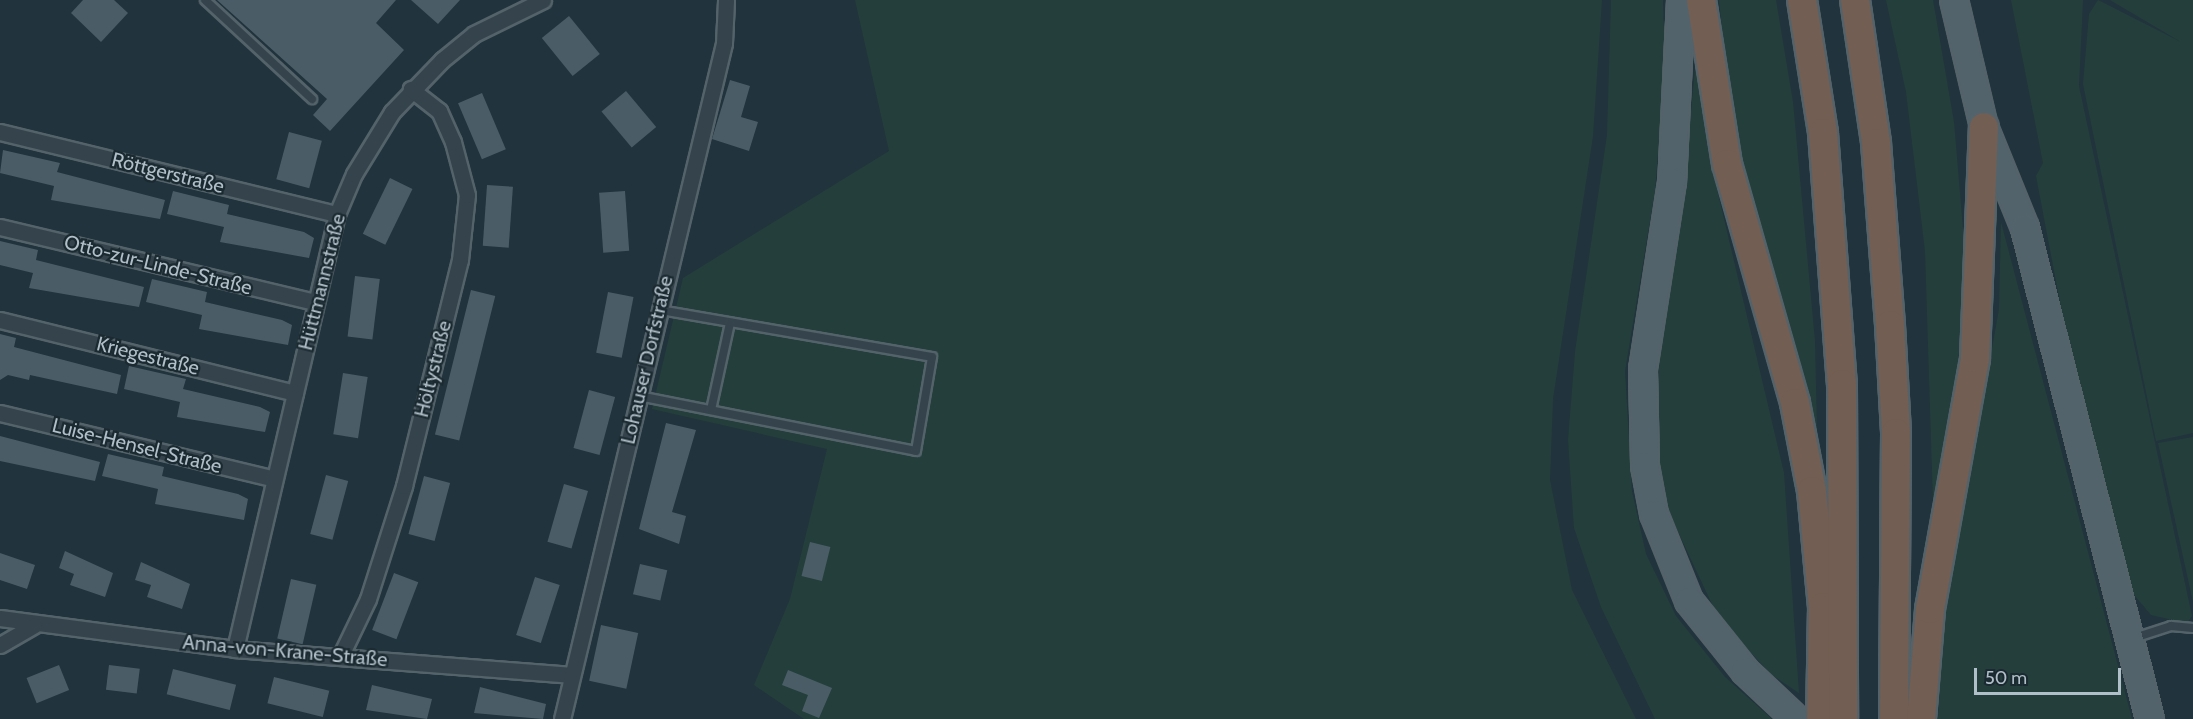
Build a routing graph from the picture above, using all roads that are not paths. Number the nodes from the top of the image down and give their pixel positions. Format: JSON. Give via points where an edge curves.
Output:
{"nodes":[{"id":1,"x":205,"y":0,"type":"edge"},
{"id":2,"x":543,"y":0,"type":"edge"},
{"id":3,"x":726,"y":0,"type":"edge"},
{"id":4,"x":1681,"y":0,"type":"edge"},
{"id":5,"x":1701,"y":0,"type":"edge"},
{"id":6,"x":1802,"y":0,"type":"edge"},
{"id":7,"x":1855,"y":0,"type":"edge"},
{"id":8,"x":1954,"y":0,"type":"edge"},
{"id":9,"x":411,"y":89,"type":"junction"},
{"id":10,"x":312,"y":99,"type":"dead end"},
{"id":11,"x":1984,"y":127,"type":"junction"},
{"id":12,"x":0,"y":132,"type":"edge"},
{"id":13,"x":337,"y":214,"type":"junction"},
{"id":14,"x":0,"y":227,"type":"edge"},
{"id":15,"x":315,"y":303,"type":"junction"},
{"id":16,"x":659,"y":310,"type":"junction"},
{"id":17,"x":0,"y":320,"type":"edge"},
{"id":18,"x":730,"y":323,"type":"junction"},
{"id":19,"x":295,"y":393,"type":"junction"},
{"id":20,"x":639,"y":396,"type":"junction"},
{"id":21,"x":711,"y":410,"type":"junction"},
{"id":22,"x":0,"y":412,"type":"edge"},
{"id":23,"x":274,"y":479,"type":"junction"},
{"id":24,"x":0,"y":618,"type":"edge"},
{"id":25,"x":34,"y":625,"type":"junction"},
{"id":26,"x":2193,"y":628,"type":"edge"},
{"id":27,"x":2129,"y":640,"type":"junction"},
{"id":28,"x":0,"y":645,"type":"edge"},
{"id":29,"x":235,"y":649,"type":"junction"},
{"id":30,"x":341,"y":655,"type":"junction"},
{"id":31,"x":572,"y":675,"type":"junction"},
{"id":32,"x":1807,"y":717,"type":"edge"},
{"id":33,"x":562,"y":719,"type":"edge"},
{"id":34,"x":1843,"y":719,"type":"edge"},
{"id":35,"x":1894,"y":719,"type":"edge"},
{"id":36,"x":1921,"y":719,"type":"edge"},
{"id":37,"x":2150,"y":719,"type":"edge"}],
"edges":[{"from":1,"to":10,"type":"lane"},
{"from":2,"to":9,"type":"street","name":"Hüttmannstraße","via":[[474,34]]},
{"from":3,"to":16,"type":"street","name":"Lohauser Dorfstraße","via":[[724,44]]},
{"from":4,"to":32,"type":"main road","via":[[1672,182],[1643,369],[1645,466],[1654,514],[1689,601],[1745,671]]},
{"from":5,"to":32,"type":"highway","via":[[1727,164],[1795,403],[1812,491],[1823,607]]},
{"from":6,"to":34,"type":"highway","via":[[1823,133],[1842,372]]},
{"from":7,"to":35,"type":"highway","via":[[1876,143],[1896,434]]},
{"from":8,"to":11,"type":"main road"},
{"from":9,"to":13,"type":"street","name":"Hüttmannstraße","via":[[375,137]]},
{"from":9,"to":30,"type":"street","name":"Höltystraße","via":[[439,111],[453,141],[467,195],[460,260],[404,486],[368,599]]},
{"from":11,"to":27,"type":"main road","via":[[2025,228]]},
{"from":11,"to":36,"type":"highway","via":[[1975,358],[1930,609]]},
{"from":12,"to":13,"type":"street","name":"Röttgerstraße"},
{"from":13,"to":15,"type":"street","name":"Hüttmannstraße"},
{"from":14,"to":15,"type":"street","name":"Otto-zur-Linde-Straße"},
{"from":15,"to":19,"type":"street","name":"Hüttmannstraße"},
{"from":16,"to":18,"type":"lane"},
{"from":16,"to":20,"type":"street","name":"Lohauser Dorfstraße"},
{"from":17,"to":19,"type":"street","name":"Kriegestraße"},
{"from":18,"to":21,"type":"lane"},
{"from":18,"to":21,"type":"lane","via":[[932,357],[916,451]]},
{"from":19,"to":23,"type":"street","name":"Hüttmannstraße"},
{"from":20,"to":21,"type":"lane"},
{"from":20,"to":31,"type":"street","name":"Lohauser Dorfstraße"},
{"from":22,"to":23,"type":"street","name":"Luise-Hensel-Straße"},
{"from":23,"to":29,"type":"street","name":"Hüttmannstraße"},
{"from":24,"to":25,"type":"street","name":"Anna-von-Krane-Straße"},
{"from":25,"to":28,"type":"street"},
{"from":25,"to":29,"type":"street","name":"Anna-von-Krane-Straße"},
{"from":26,"to":27,"type":"lane","via":[[2171,626]]},
{"from":27,"to":37,"type":"main road"},
{"from":29,"to":30,"type":"street","name":"Anna-von-Krane-Straße"},
{"from":30,"to":31,"type":"street","name":"Anna-von-Krane-Straße"},
{"from":31,"to":33,"type":"street","name":"Lohauser Dorfstraße"}]}
